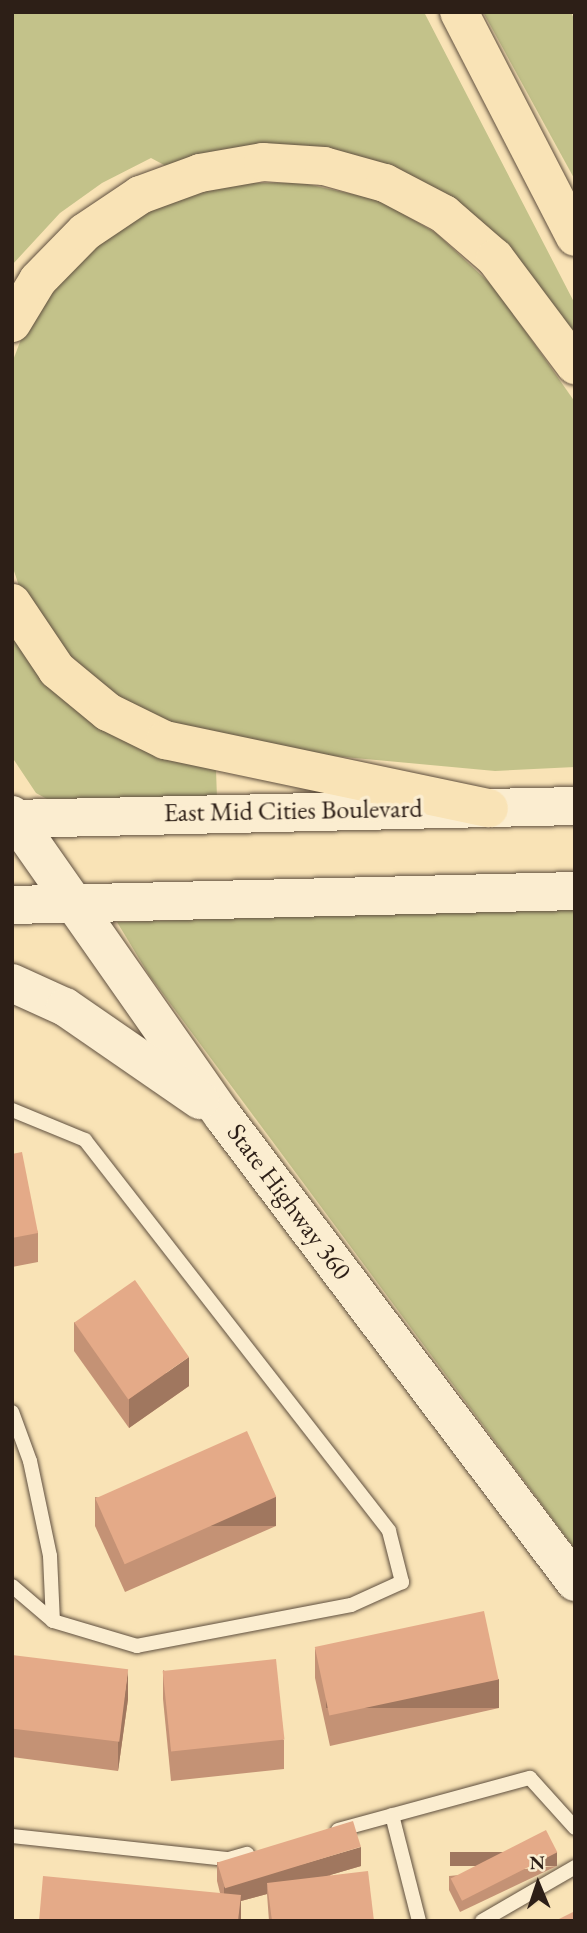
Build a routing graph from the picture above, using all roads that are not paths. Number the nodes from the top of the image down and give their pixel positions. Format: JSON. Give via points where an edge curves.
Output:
{"nodes":[{"id":1,"x":459,"y":12,"type":"edge"},
{"id":2,"x":575,"y":237,"type":"edge"},
{"id":3,"x":12,"y":323,"type":"edge"},
{"id":4,"x":575,"y":365,"type":"edge"},
{"id":5,"x":12,"y":603,"type":"edge"},
{"id":6,"x":575,"y":806,"type":"edge"},
{"id":7,"x":489,"y":808,"type":"junction"},
{"id":8,"x":13,"y":818,"type":"edge"},
{"id":9,"x":575,"y":891,"type":"edge"},
{"id":10,"x":72,"y":904,"type":"junction"},
{"id":11,"x":12,"y":905,"type":"edge"},
{"id":12,"x":12,"y":984,"type":"edge"},
{"id":13,"x":12,"y":1110,"type":"edge"},
{"id":14,"x":223,"y":1116,"type":"junction"},
{"id":15,"x":12,"y":1412,"type":"edge"},
{"id":16,"x":575,"y":1582,"type":"edge"},
{"id":17,"x":12,"y":1586,"type":"edge"},
{"id":18,"x":53,"y":1621,"type":"junction"},
{"id":19,"x":392,"y":1815,"type":"junction"},
{"id":20,"x":575,"y":1828,"type":"edge"},
{"id":21,"x":317,"y":1835,"type":"edge"},
{"id":22,"x":12,"y":1836,"type":"edge"},
{"id":23,"x":267,"y":1849,"type":"edge"},
{"id":24,"x":575,"y":1867,"type":"edge"},
{"id":25,"x":419,"y":1921,"type":"edge"},
{"id":26,"x":482,"y":1921,"type":"edge"}],
"edges":[{"from":1,"to":2,"type":"highway"},
{"from":3,"to":4,"type":"highway","via":[[37,280],[85,232],[140,195],[200,173],[263,162],[324,166],[385,183],[444,214],[495,258]]},
{"from":5,"to":7,"type":"highway","via":[[57,670],[108,712],[165,740],[235,759]]},
{"from":6,"to":7,"type":"main road","name":"East Mid Cities Boulevard"},
{"from":7,"to":8,"type":"main road","name":"East Mid Cities Boulevard"},
{"from":8,"to":10,"type":"main road","name":"State Highway 360"},
{"from":9,"to":10,"type":"main road"},
{"from":10,"to":11,"type":"main road"},
{"from":10,"to":14,"type":"main road","name":"State Highway 360"},
{"from":12,"to":14,"type":"main road","via":[[65,1007]]},
{"from":13,"to":18,"type":"lane","via":[[85,1140],[389,1531],[401,1582],[351,1605],[137,1646]]},
{"from":14,"to":16,"type":"main road","name":"State Highway 360"},
{"from":15,"to":18,"type":"lane","via":[[30,1461],[50,1556]]},
{"from":17,"to":18,"type":"lane"},
{"from":19,"to":20,"type":"lane","via":[[530,1778]]},
{"from":19,"to":21,"type":"lane"},
{"from":19,"to":25,"type":"lane"},
{"from":22,"to":23,"type":"lane","via":[[229,1859]]},
{"from":24,"to":26,"type":"lane"}]}
